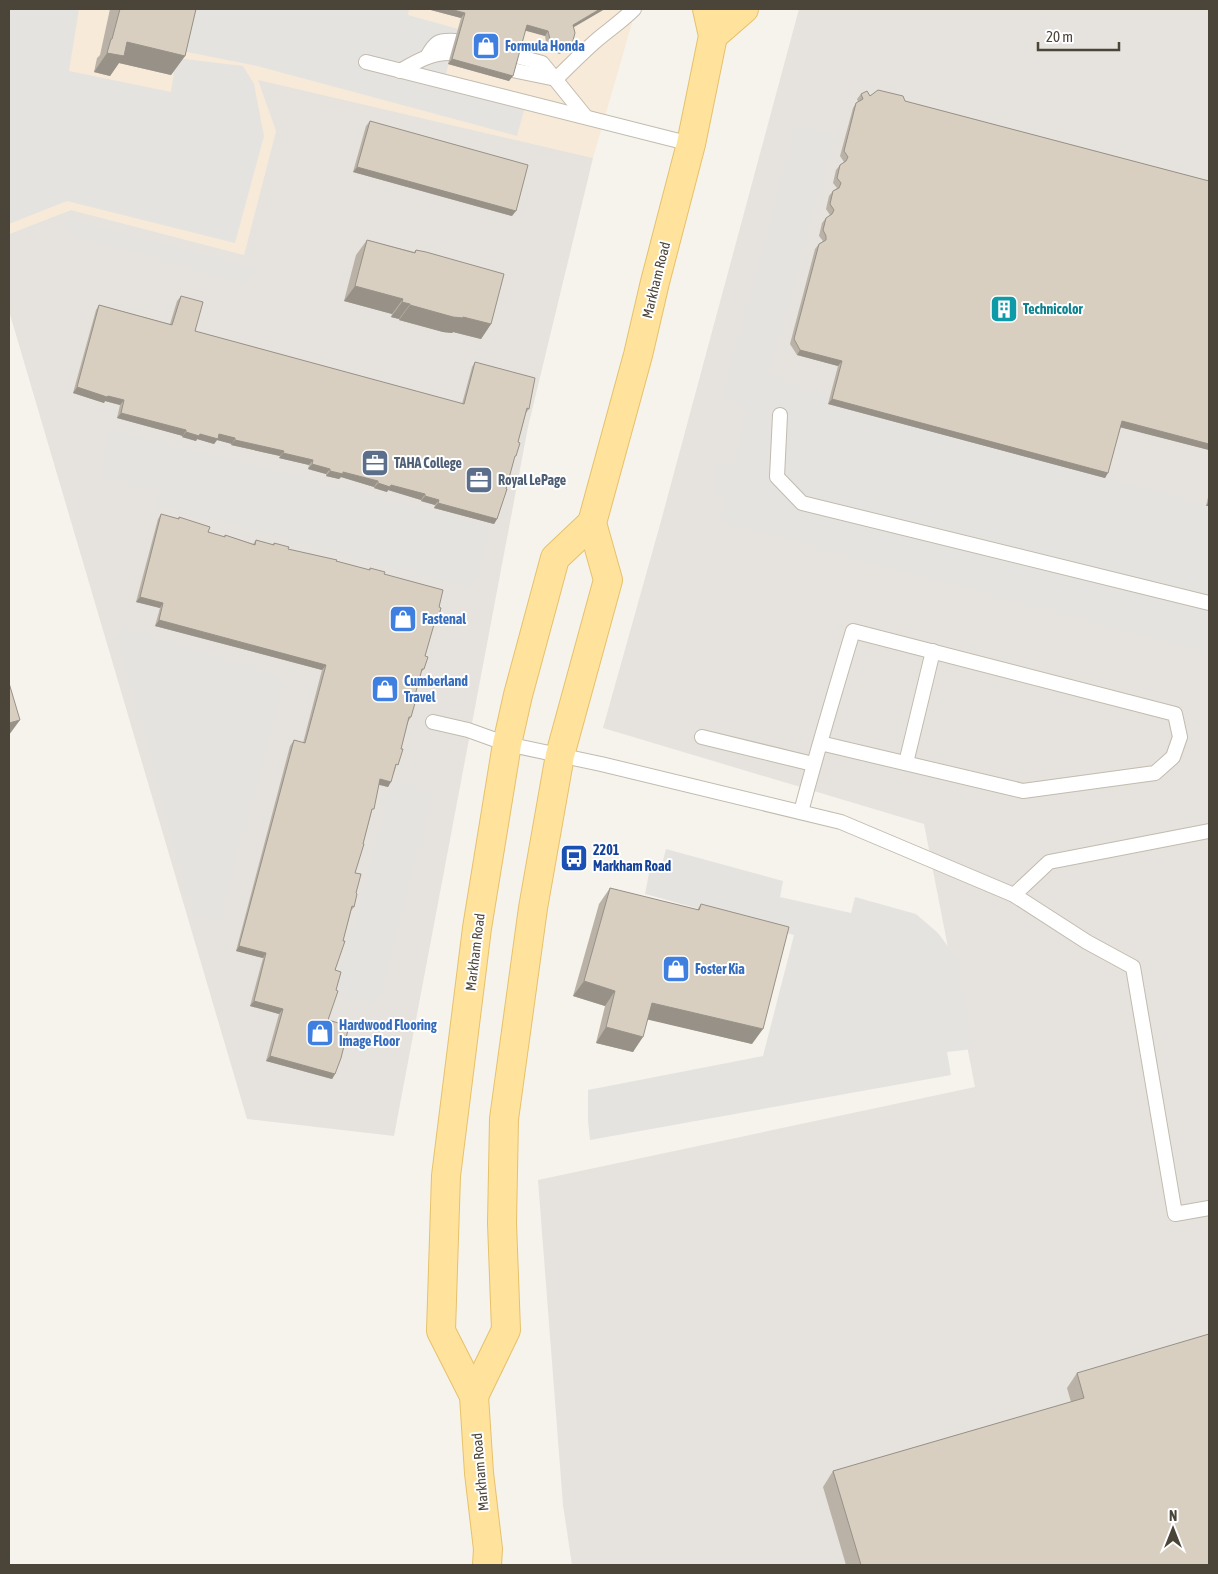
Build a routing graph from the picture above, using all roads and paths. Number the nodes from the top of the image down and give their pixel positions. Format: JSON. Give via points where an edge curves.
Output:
{"nodes":[{"id":1,"x":634,"y":9,"type":"edge"},
{"id":2,"x":707,"y":9,"type":"edge"},
{"id":3,"x":744,"y":9,"type":"edge"},
{"id":4,"x":713,"y":36,"type":"junction"},
{"id":5,"x":453,"y":47,"type":"edge"},
{"id":6,"x":516,"y":56,"type":"edge"},
{"id":7,"x":366,"y":62,"type":"dead end"},
{"id":8,"x":512,"y":70,"type":"edge"},
{"id":9,"x":400,"y":71,"type":"junction"},
{"id":10,"x":556,"y":80,"type":"junction"},
{"id":11,"x":585,"y":116,"type":"junction"},
{"id":12,"x":691,"y":144,"type":"junction"},
{"id":13,"x":780,"y":415,"type":"dead end"},
{"id":14,"x":592,"y":523,"type":"junction"},
{"id":15,"x":1209,"y":603,"type":"edge"},
{"id":16,"x":933,"y":651,"type":"junction"},
{"id":17,"x":433,"y":722,"type":"dead end"},
{"id":18,"x":702,"y":738,"type":"dead end"},
{"id":19,"x":820,"y":743,"type":"junction"},
{"id":20,"x":507,"y":744,"type":"junction"},
{"id":21,"x":560,"y":755,"type":"junction"},
{"id":22,"x":906,"y":763,"type":"junction"},
{"id":23,"x":813,"y":764,"type":"junction"},
{"id":24,"x":801,"y":812,"type":"junction"},
{"id":25,"x":1209,"y":831,"type":"edge"},
{"id":26,"x":1014,"y":895,"type":"junction"},
{"id":27,"x":1209,"y":1208,"type":"edge"},
{"id":28,"x":474,"y":1396,"type":"junction"},
{"id":29,"x":490,"y":1560,"type":"edge"}],
"edges":[{"from":1,"to":10,"type":"lane","via":[[572,62]]},
{"from":2,"to":4,"type":"main road","name":"Markham Road"},
{"from":3,"to":4,"type":"main road"},
{"from":4,"to":12,"type":"main road","name":"Markham Road"},
{"from":5,"to":9,"type":"lane"},
{"from":6,"to":10,"type":"lane","via":[[542,63]]},
{"from":7,"to":9,"type":"lane"},
{"from":8,"to":10,"type":"lane"},
{"from":9,"to":11,"type":"lane"},
{"from":10,"to":11,"type":"lane"},
{"from":11,"to":12,"type":"lane"},
{"from":12,"to":14,"type":"main road","name":"Markham Road"},
{"from":13,"to":15,"type":"lane","via":[[777,477],[802,503]]},
{"from":14,"to":20,"type":"main road","name":"Markham Road","via":[[554,558]]},
{"from":14,"to":21,"type":"main road","name":"Markham Road","via":[[608,580]]},
{"from":16,"to":19,"type":"lane","via":[[853,631]]},
{"from":16,"to":22,"type":"lane"},
{"from":16,"to":22,"type":"lane","via":[[1174,714],[1180,738],[1173,757],[1155,773],[1022,791]]},
{"from":17,"to":20,"type":"lane"},
{"from":18,"to":23,"type":"lane"},
{"from":19,"to":22,"type":"lane"},
{"from":19,"to":23,"type":"lane"},
{"from":20,"to":21,"type":"lane"},
{"from":20,"to":28,"type":"main road","name":"Markham Road","via":[[477,928],[446,1176],[441,1331]]},
{"from":21,"to":24,"type":"lane"},
{"from":21,"to":28,"type":"main road","name":"Markham Road","via":[[533,908],[504,1119],[502,1223],[506,1330]]},
{"from":23,"to":24,"type":"lane"},
{"from":24,"to":26,"type":"lane","via":[[841,822]]},
{"from":25,"to":26,"type":"lane","via":[[1049,862]]},
{"from":26,"to":27,"type":"lane","via":[[1133,967],[1175,1214]]},
{"from":28,"to":29,"type":"main road","name":"Markham Road","via":[[479,1473]]}]}
